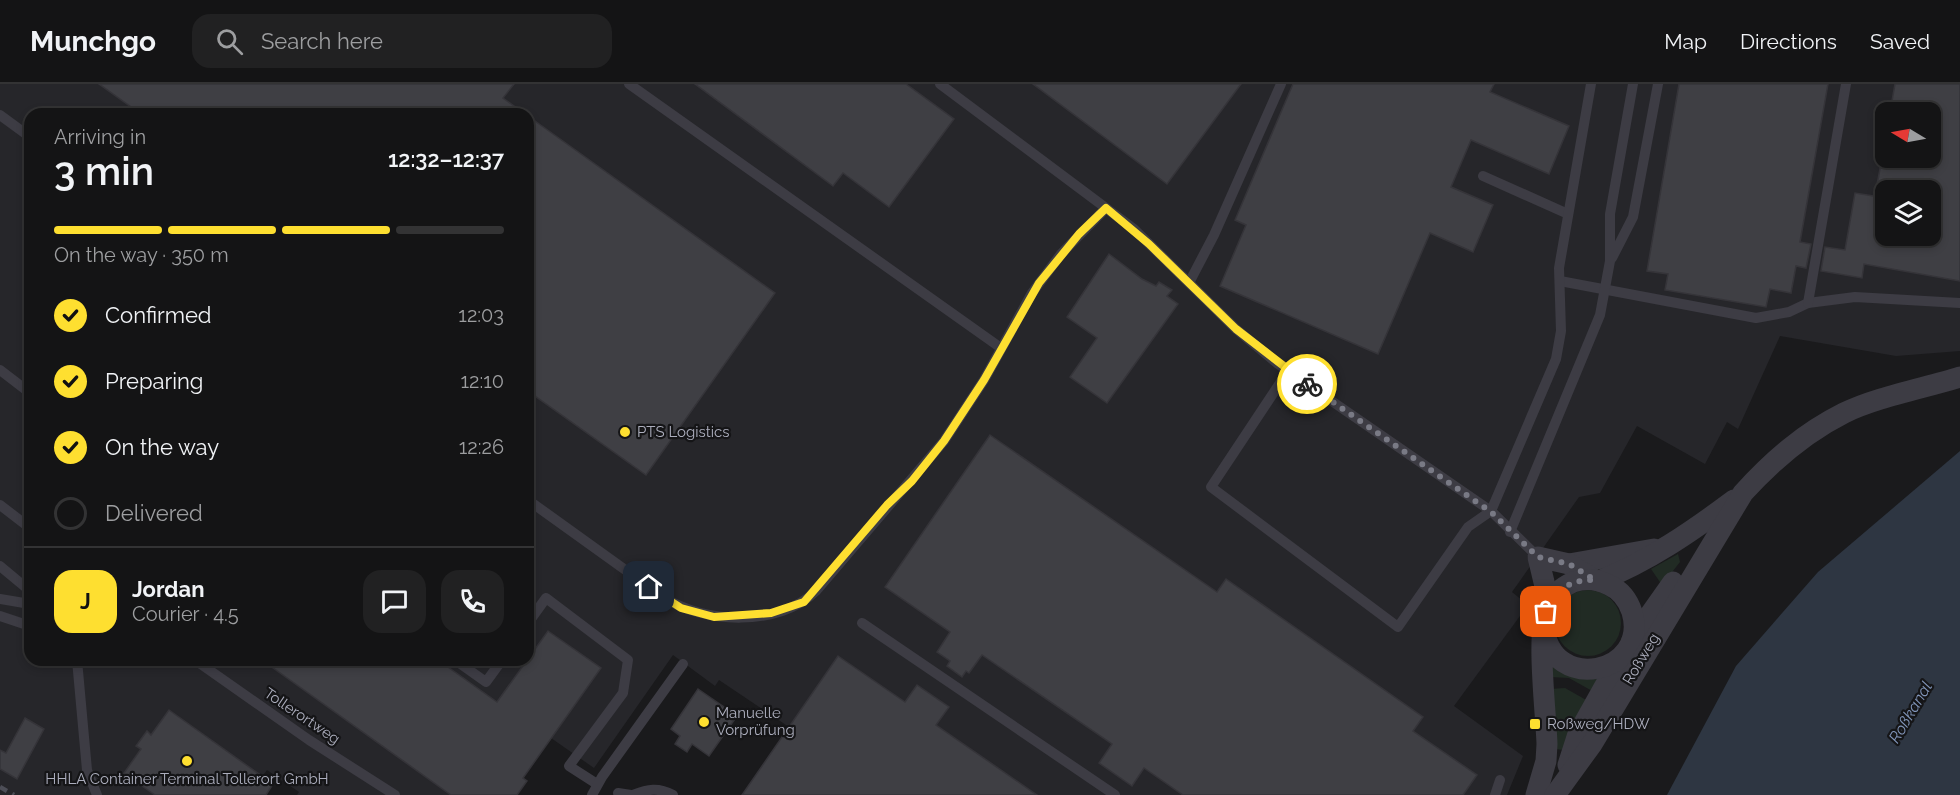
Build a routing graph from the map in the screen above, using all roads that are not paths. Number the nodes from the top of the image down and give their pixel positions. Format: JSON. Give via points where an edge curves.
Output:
{"nodes":[{"id":1,"x":629,"y":84,"type":"edge"},
{"id":2,"x":940,"y":84,"type":"edge"},
{"id":3,"x":1281,"y":84,"type":"edge"},
{"id":4,"x":1591,"y":84,"type":"edge"},
{"id":5,"x":1633,"y":84,"type":"edge"},
{"id":6,"x":1658,"y":84,"type":"edge"},
{"id":7,"x":1846,"y":84,"type":"edge"},
{"id":8,"x":0,"y":115,"type":"edge"},
{"id":9,"x":24,"y":133,"type":"edge"},
{"id":10,"x":1483,"y":176,"type":"dead end"},
{"id":11,"x":1106,"y":208,"type":"junction"},
{"id":12,"x":1568,"y":214,"type":"junction"},
{"id":13,"x":1610,"y":261,"type":"junction"},
{"id":14,"x":1190,"y":281,"type":"junction"},
{"id":15,"x":1560,"y":281,"type":"junction"},
{"id":16,"x":1605,"y":289,"type":"junction"},
{"id":17,"x":1808,"y":303,"type":"junction"},
{"id":18,"x":1960,"y":303,"type":"edge"},
{"id":19,"x":1001,"y":348,"type":"junction"},
{"id":20,"x":0,"y":370,"type":"edge"},
{"id":21,"x":1288,"y":371,"type":"junction"},
{"id":22,"x":1960,"y":377,"type":"edge"},
{"id":23,"x":24,"y":388,"type":"edge"},
{"id":24,"x":1743,"y":493,"type":"junction"},
{"id":25,"x":534,"y":504,"type":"edge"},
{"id":26,"x":0,"y":505,"type":"edge"},
{"id":27,"x":1491,"y":512,"type":"junction"},
{"id":28,"x":24,"y":523,"type":"edge"},
{"id":29,"x":1719,"y":531,"type":"junction"},
{"id":30,"x":1510,"y":532,"type":"junction"},
{"id":31,"x":1667,"y":547,"type":"junction"},
{"id":32,"x":1538,"y":557,"type":"junction"},
{"id":33,"x":1569,"y":564,"type":"junction"},
{"id":34,"x":0,"y":566,"type":"edge"},
{"id":35,"x":1597,"y":580,"type":"junction"},
{"id":36,"x":24,"y":586,"type":"edge"},
{"id":37,"x":0,"y":599,"type":"edge"},
{"id":38,"x":24,"y":603,"type":"edge"},
{"id":39,"x":1549,"y":603,"type":"junction"},
{"id":40,"x":534,"y":615,"type":"edge"},
{"id":41,"x":0,"y":616,"type":"edge"},
{"id":42,"x":862,"y":623,"type":"dead end"},
{"id":43,"x":24,"y":624,"type":"edge"},
{"id":44,"x":1544,"y":627,"type":"junction"},
{"id":45,"x":1627,"y":647,"type":"junction"},
{"id":46,"x":683,"y":664,"type":"dead end"},
{"id":47,"x":77,"y":666,"type":"edge"},
{"id":48,"x":204,"y":666,"type":"edge"},
{"id":49,"x":463,"y":666,"type":"edge"},
{"id":50,"x":498,"y":666,"type":"edge"},
{"id":51,"x":1500,"y":780,"type":"dead end"},
{"id":52,"x":597,"y":784,"type":"junction"},
{"id":53,"x":1558,"y":790,"type":"edge"},
{"id":54,"x":618,"y":793,"type":"dead end"},
{"id":55,"x":97,"y":795,"type":"edge"},
{"id":56,"x":394,"y":795,"type":"edge"},
{"id":57,"x":592,"y":795,"type":"edge"},
{"id":58,"x":632,"y":795,"type":"edge"},
{"id":59,"x":673,"y":795,"type":"edge"},
{"id":60,"x":1115,"y":795,"type":"edge"},
{"id":61,"x":1495,"y":795,"type":"edge"},
{"id":62,"x":1536,"y":795,"type":"edge"}],
"edges":[{"from":1,"to":19,"type":"lane"},
{"from":2,"to":11,"type":"lane"},
{"from":3,"to":14,"type":"lane","via":[[1215,235]]},
{"from":4,"to":12,"type":"lane"},
{"from":5,"to":13,"type":"lane","via":[[1610,214]]},
{"from":6,"to":13,"type":"lane","via":[[1634,218]]},
{"from":7,"to":17,"type":"lane"},
{"from":8,"to":9,"type":"lane"},
{"from":10,"to":12,"type":"lane"},
{"from":11,"to":14,"type":"lane"},
{"from":11,"to":19,"type":"lane","via":[[1046,273]]},
{"from":12,"to":15,"type":"lane"},
{"from":13,"to":16,"type":"lane"},
{"from":14,"to":21,"type":"lane","via":[[1236,329]]},
{"from":15,"to":16,"type":"lane"},
{"from":15,"to":27,"type":"lane","via":[[1561,331],[1556,359]]},
{"from":16,"to":17,"type":"lane","via":[[1756,318],[1789,312]]},
{"from":16,"to":30,"type":"lane","via":[[1600,315]]},
{"from":17,"to":18,"type":"lane","via":[[1855,297]]},
{"from":19,"to":25,"type":"lane","via":[[964,413],[912,481],[887,505],[816,591],[792,607],[722,617],[687,611]]},
{"from":20,"to":23,"type":"lane"},
{"from":21,"to":27,"type":"lane"},
{"from":21,"to":27,"type":"lane","via":[[1211,487],[1398,627],[1468,527]]},
{"from":22,"to":24,"type":"street","name":"Roßweg","via":[[1846,411],[1790,446]]},
{"from":24,"to":29,"type":"street","name":"Roßweg"},
{"from":24,"to":31,"type":"street","name":"Roßweg"},
{"from":26,"to":28,"type":"lane"},
{"from":27,"to":30,"type":"lane"},
{"from":29,"to":45,"type":"street","name":"Roßweg","via":[[1682,569]]},
{"from":29,"to":53,"type":"street","name":"Roßweg","via":[[1592,744]]},
{"from":30,"to":32,"type":"lane"},
{"from":31,"to":33,"type":"street","name":"Roßweg"},
{"from":31,"to":35,"type":"street","name":"Roßweg","via":[[1636,566]]},
{"from":32,"to":33,"type":"street","name":"Roßweg"},
{"from":32,"to":39,"type":"street"},
{"from":33,"to":35,"type":"street","name":"Roßweg"},
{"from":34,"to":36,"type":"lane"},
{"from":35,"to":39,"type":"street","name":"Roßweg","via":[[1567,585]]},
{"from":35,"to":45,"type":"street","name":"Roßweg","via":[[1619,591],[1629,606],[1634,624]]},
{"from":37,"to":38,"type":"lane"},
{"from":39,"to":44,"type":"street"},
{"from":40,"to":52,"type":"lane","via":[[546,598],[628,660],[622,693],[569,766]]},
{"from":41,"to":43,"type":"lane"},
{"from":42,"to":60,"type":"lane"},
{"from":44,"to":45,"type":"street","name":"Roßweg","via":[[1555,655],[1577,668],[1603,668]]},
{"from":44,"to":62,"type":"street","via":[[1547,744]]},
{"from":45,"to":53,"type":"street","name":"Roßweg","via":[[1578,734]]},
{"from":46,"to":52,"type":"lane"},
{"from":47,"to":55,"type":"lane","via":[[87,770]]},
{"from":48,"to":56,"type":"lane","name":"Tollerortweg"},
{"from":49,"to":50,"type":"lane","via":[[486,682]]},
{"from":51,"to":61,"type":"lane"},
{"from":52,"to":57,"type":"lane"},
{"from":54,"to":58,"type":"lane"},
{"from":58,"to":59,"type":"lane","via":[[649,789]]}]}
